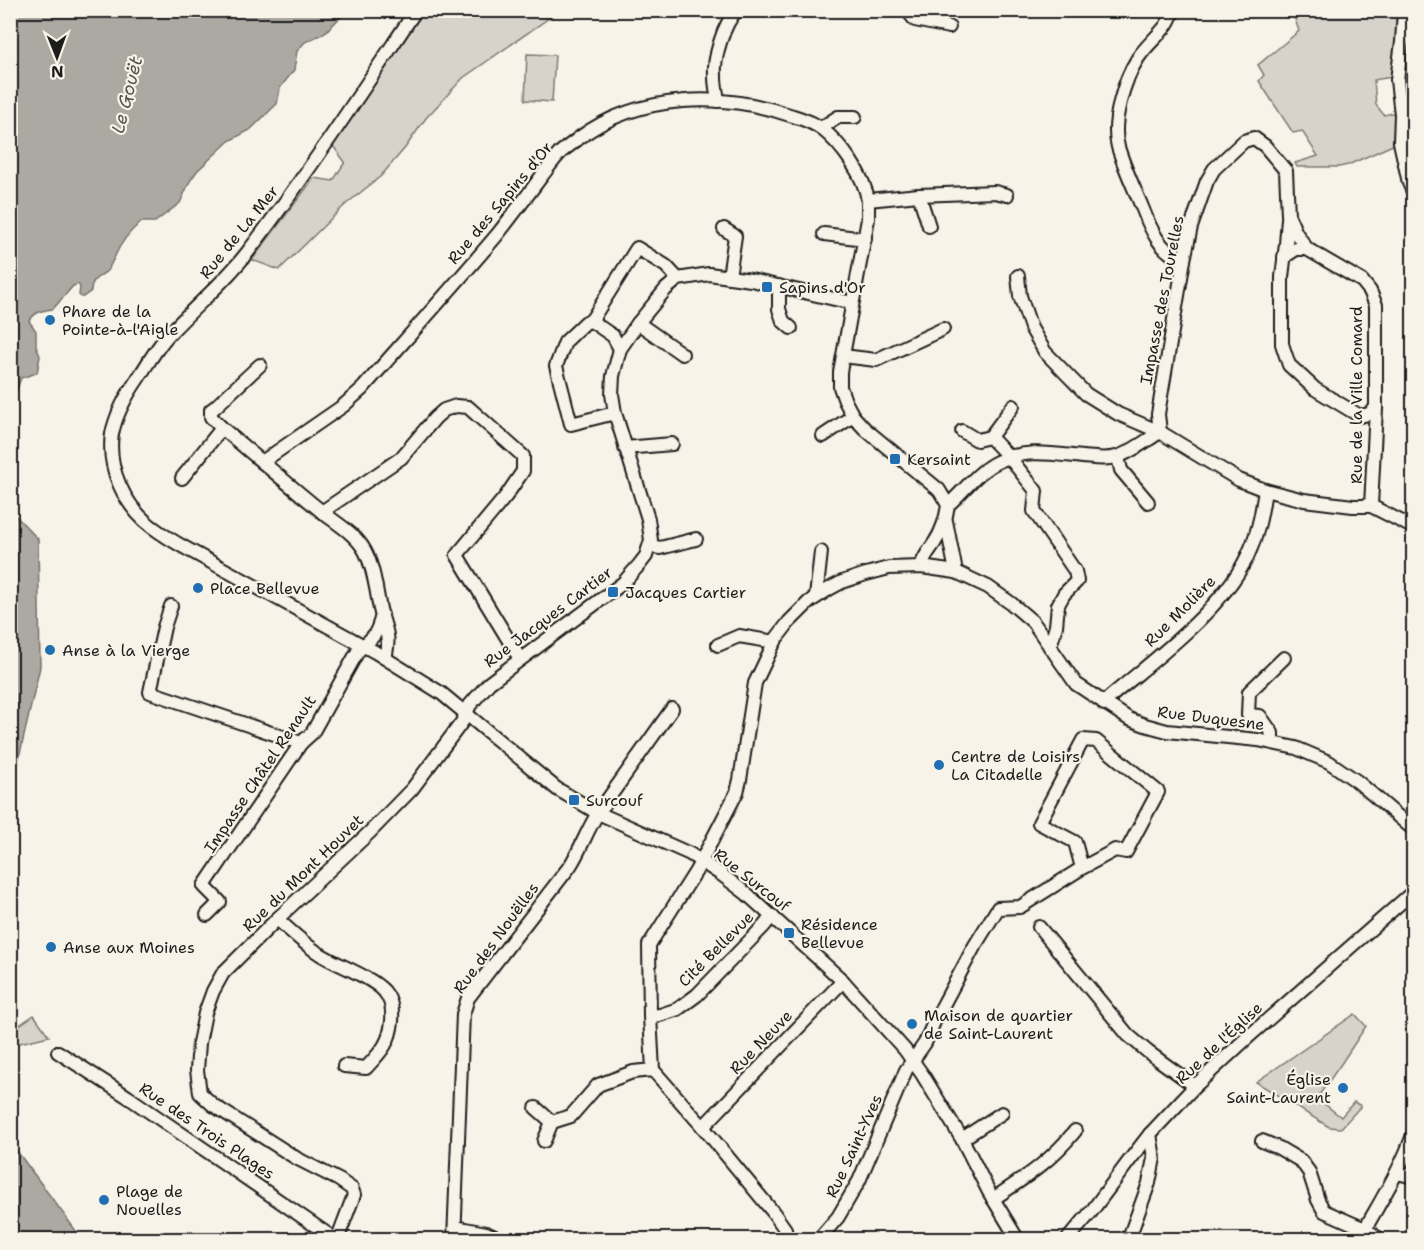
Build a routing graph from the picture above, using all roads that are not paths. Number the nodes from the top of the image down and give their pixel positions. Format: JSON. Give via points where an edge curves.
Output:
{"nodes":[{"id":1,"x":416,"y":10,"type":"edge"},
{"id":2,"x":737,"y":10,"type":"edge"},
{"id":3,"x":907,"y":10,"type":"edge"},
{"id":4,"x":1174,"y":10,"type":"edge"},
{"id":5,"x":1404,"y":10,"type":"edge"},
{"id":6,"x":949,"y":27,"type":"dead end"},
{"id":7,"x":718,"y":100,"type":"junction"},
{"id":8,"x":855,"y":117,"type":"dead end"},
{"id":9,"x":821,"y":128,"type":"junction"},
{"id":10,"x":1413,"y":194,"type":"edge"},
{"id":11,"x":919,"y":195,"type":"junction"},
{"id":12,"x":1007,"y":195,"type":"dead end"},
{"id":13,"x":868,"y":200,"type":"junction"},
{"id":14,"x":1288,"y":215,"type":"junction"},
{"id":15,"x":929,"y":226,"type":"dead end"},
{"id":16,"x":724,"y":229,"type":"dead end"},
{"id":17,"x":824,"y":234,"type":"dead end"},
{"id":18,"x":865,"y":239,"type":"junction"},
{"id":19,"x":1306,"y":249,"type":"junction"},
{"id":20,"x":1284,"y":257,"type":"junction"},
{"id":21,"x":1184,"y":260,"type":"junction"},
{"id":22,"x":1018,"y":276,"type":"dead end"},
{"id":23,"x":729,"y":277,"type":"junction"},
{"id":24,"x":678,"y":279,"type":"junction"},
{"id":25,"x":779,"y":286,"type":"junction"},
{"id":26,"x":852,"y":303,"type":"junction"},
{"id":27,"x":591,"y":321,"type":"junction"},
{"id":28,"x":638,"y":324,"type":"junction"},
{"id":29,"x":791,"y":327,"type":"dead end"},
{"id":30,"x":943,"y":329,"type":"dead end"},
{"id":31,"x":620,"y":349,"type":"junction"},
{"id":32,"x":682,"y":354,"type":"dead end"},
{"id":33,"x":843,"y":356,"type":"junction"},
{"id":34,"x":260,"y":365,"type":"dead end"},
{"id":35,"x":1013,"y":406,"type":"dead end"},
{"id":36,"x":1376,"y":408,"type":"junction"},
{"id":37,"x":615,"y":413,"type":"junction"},
{"id":38,"x":853,"y":416,"type":"junction"},
{"id":39,"x":1360,"y":416,"type":"junction"},
{"id":40,"x":222,"y":428,"type":"junction"},
{"id":41,"x":962,"y":431,"type":"dead end"},
{"id":42,"x":1160,"y":432,"type":"junction"},
{"id":43,"x":823,"y":436,"type":"dead end"},
{"id":44,"x":990,"y":437,"type":"junction"},
{"id":45,"x":672,"y":444,"type":"dead end"},
{"id":46,"x":1374,"y":445,"type":"junction"},
{"id":47,"x":625,"y":448,"type":"junction"},
{"id":48,"x":1009,"y":457,"type":"junction"},
{"id":49,"x":1118,"y":457,"type":"junction"},
{"id":50,"x":262,"y":462,"type":"junction"},
{"id":51,"x":182,"y":478,"type":"dead end"},
{"id":52,"x":1265,"y":490,"type":"junction"},
{"id":53,"x":1148,"y":502,"type":"dead end"},
{"id":54,"x":948,"y":505,"type":"junction"},
{"id":55,"x":1371,"y":506,"type":"junction"},
{"id":56,"x":323,"y":513,"type":"junction"},
{"id":57,"x":946,"y":521,"type":"junction"},
{"id":58,"x":149,"y":525,"type":"joint"},
{"id":59,"x":1413,"y":528,"type":"edge"},
{"id":60,"x":696,"y":539,"type":"dead end"},
{"id":61,"x":650,"y":546,"type":"junction"},
{"id":62,"x":821,"y":552,"type":"dead end"},
{"id":63,"x":921,"y":567,"type":"junction"},
{"id":64,"x":956,"y":572,"type":"junction"},
{"id":65,"x":816,"y":597,"type":"junction"},
{"id":66,"x":171,"y":606,"type":"dead end"},
{"id":67,"x":381,"y":615,"type":"junction"},
{"id":68,"x":775,"y":642,"type":"junction"},
{"id":69,"x":718,"y":645,"type":"dead end"},
{"id":70,"x":364,"y":646,"type":"junction"},
{"id":71,"x":1050,"y":647,"type":"junction"},
{"id":72,"x":385,"y":658,"type":"junction"},
{"id":73,"x":1284,"y":658,"type":"dead end"},
{"id":74,"x":520,"y":659,"type":"junction"},
{"id":75,"x":1104,"y":704,"type":"junction"},
{"id":76,"x":672,"y":709,"type":"dead end"},
{"id":77,"x":465,"y":714,"type":"junction"},
{"id":78,"x":1272,"y":742,"type":"junction"},
{"id":79,"x":301,"y":743,"type":"junction"},
{"id":80,"x":598,"y":813,"type":"junction"},
{"id":81,"x":1413,"y":830,"type":"edge"},
{"id":82,"x":701,"y":861,"type":"junction"},
{"id":83,"x":1082,"y":868,"type":"junction"},
{"id":84,"x":1413,"y":891,"type":"edge"},
{"id":85,"x":207,"y":915,"type":"dead end"},
{"id":86,"x":772,"y":916,"type":"junction"},
{"id":87,"x":277,"y":919,"type":"junction"},
{"id":88,"x":1039,"y":927,"type":"dead end"},
{"id":89,"x":843,"y":981,"type":"junction"},
{"id":90,"x":650,"y":1016,"type":"junction"},
{"id":91,"x":58,"y":1052,"type":"dead end"},
{"id":92,"x":912,"y":1061,"type":"junction"},
{"id":93,"x":344,"y":1066,"type":"dead end"},
{"id":94,"x":653,"y":1070,"type":"junction"},
{"id":95,"x":1195,"y":1086,"type":"junction"},
{"id":96,"x":536,"y":1108,"type":"dead end"},
{"id":97,"x":1002,"y":1113,"type":"dead end"},
{"id":98,"x":552,"y":1122,"type":"junction"},
{"id":99,"x":703,"y":1127,"type":"junction"},
{"id":100,"x":1075,"y":1131,"type":"dead end"},
{"id":101,"x":1413,"y":1132,"type":"edge"},
{"id":102,"x":1150,"y":1134,"type":"junction"},
{"id":103,"x":962,"y":1138,"type":"junction"},
{"id":104,"x":1262,"y":1140,"type":"dead end"},
{"id":105,"x":544,"y":1141,"type":"dead end"},
{"id":106,"x":1397,"y":1173,"type":"junction"},
{"id":107,"x":1413,"y":1177,"type":"edge"},
{"id":108,"x":993,"y":1199,"type":"junction"},
{"id":109,"x":1365,"y":1229,"type":"junction"},
{"id":110,"x":454,"y":1233,"type":"edge"},
{"id":111,"x":337,"y":1239,"type":"edge"},
{"id":112,"x":502,"y":1239,"type":"edge"},
{"id":113,"x":786,"y":1239,"type":"edge"},
{"id":114,"x":818,"y":1239,"type":"edge"},
{"id":115,"x":1018,"y":1239,"type":"edge"},
{"id":116,"x":1067,"y":1239,"type":"edge"},
{"id":117,"x":1125,"y":1239,"type":"edge"},
{"id":118,"x":1381,"y":1239,"type":"edge"}],
"edges":[{"from":1,"to":58,"type":"street","name":"Rue de La Mer","via":[[285,203],[224,281],[170,333],[126,396],[112,435],[112,459],[127,500]]},
{"from":2,"to":7,"type":"street","via":[[727,22],[718,53],[714,75]]},
{"from":3,"to":6,"type":"street","via":[[915,20]]},
{"from":4,"to":21,"type":"street","via":[[1167,25],[1134,64],[1116,130],[1118,146],[1151,230],[1161,245]]},
{"from":5,"to":10,"type":"street","via":[[1397,80],[1400,142]]},
{"from":7,"to":9,"type":"street","name":"Rue des Sapins d'Or","via":[[791,115]]},
{"from":7,"to":50,"type":"street","name":"Rue des Sapins d'Or","via":[[679,101],[628,112],[594,127],[562,151],[498,233],[362,389]]},
{"from":8,"to":9,"type":"street","via":[[838,117]]},
{"from":9,"to":13,"type":"street","name":"Rue des Sapins d'Or","via":[[851,162]]},
{"from":11,"to":12,"type":"street"},
{"from":11,"to":13,"type":"street"},
{"from":11,"to":15,"type":"street"},
{"from":13,"to":18,"type":"street","name":"Rue des Sapins d'Or"},
{"from":14,"to":19,"type":"street"},
{"from":14,"to":20,"type":"street"},
{"from":14,"to":21,"type":"street","name":"Impasse des Tourelles","via":[[1286,171],[1254,138],[1244,141],[1214,169],[1207,181]]},
{"from":16,"to":23,"type":"street","via":[[735,236]]},
{"from":17,"to":18,"type":"street"},
{"from":18,"to":26,"type":"street","name":"Rue des Sapins d'Or"},
{"from":19,"to":20,"type":"street","via":[[1296,249]]},
{"from":19,"to":36,"type":"street","name":"Rue de la Ville Comard","via":[[1362,280],[1370,291],[1376,305]]},
{"from":20,"to":39,"type":"street","via":[[1282,344],[1289,365],[1315,389]]},
{"from":21,"to":42,"type":"street","name":"Impasse des Tourelles","via":[[1158,414]]},
{"from":22,"to":42,"type":"street","via":[[1031,328],[1046,352],[1086,394],[1118,414]]},
{"from":23,"to":24,"type":"street","via":[[709,274]]},
{"from":23,"to":25,"type":"street"},
{"from":24,"to":27,"type":"street","via":[[638,248]]},
{"from":24,"to":28,"type":"street"},
{"from":25,"to":26,"type":"street"},
{"from":25,"to":29,"type":"street","via":[[779,309],[783,321]]},
{"from":26,"to":33,"type":"street","name":"Rue des Sapins d'Or"},
{"from":27,"to":31,"type":"street","via":[[613,336]]},
{"from":27,"to":37,"type":"street","via":[[565,342],[556,366],[571,424]]},
{"from":28,"to":31,"type":"street"},
{"from":28,"to":32,"type":"street"},
{"from":30,"to":33,"type":"street","via":[[876,360]]},
{"from":31,"to":37,"type":"street","via":[[613,376]]},
{"from":33,"to":38,"type":"street","name":"Rue des Sapins d'Or","via":[[840,387]]},
{"from":34,"to":40,"type":"street","via":[[211,410],[211,417]]},
{"from":35,"to":44,"type":"street"},
{"from":36,"to":39,"type":"street"},
{"from":36,"to":46,"type":"street","name":"Rue de la Ville Comard"},
{"from":37,"to":47,"type":"street"},
{"from":38,"to":43,"type":"street"},
{"from":38,"to":54,"type":"street","name":"Rue des Sapins d'Or","via":[[939,490]]},
{"from":39,"to":46,"type":"street","via":[[1369,427]]},
{"from":40,"to":50,"type":"street"},
{"from":40,"to":51,"type":"street"},
{"from":41,"to":44,"type":"street","via":[[977,440]]},
{"from":42,"to":49,"type":"street"},
{"from":42,"to":52,"type":"street","via":[[1239,480]]},
{"from":44,"to":48,"type":"street"},
{"from":45,"to":47,"type":"street"},
{"from":46,"to":55,"type":"street","name":"Rue de la Ville Comard"},
{"from":47,"to":61,"type":"street","via":[[648,519]]},
{"from":48,"to":49,"type":"street","via":[[1039,452],[1101,459]]},
{"from":48,"to":54,"type":"street","via":[[981,473]]},
{"from":48,"to":71,"type":"street","via":[[1036,491],[1034,511],[1076,576],[1058,605]]},
{"from":49,"to":53,"type":"street","via":[[1121,470]]},
{"from":50,"to":56,"type":"street"},
{"from":52,"to":55,"type":"street","via":[[1304,500]]},
{"from":52,"to":75,"type":"street","name":"Rue Molière","via":[[1251,550],[1229,586],[1177,641]]},
{"from":54,"to":57,"type":"street"},
{"from":55,"to":59,"type":"street"},
{"from":56,"to":67,"type":"street","via":[[357,539],[365,551]]},
{"from":56,"to":74,"type":"street","via":[[401,458],[444,410],[468,407],[523,456],[524,471],[457,555]]},
{"from":57,"to":63,"type":"street"},
{"from":57,"to":64,"type":"street"},
{"from":58,"to":70,"type":"street","name":"Rue Surcouf"},
{"from":60,"to":61,"type":"street","via":[[660,548]]},
{"from":61,"to":74,"type":"street","name":"Rue Jacques Cartier","via":[[623,583]]},
{"from":62,"to":65,"type":"street"},
{"from":63,"to":64,"type":"street","name":"Rue Duquesne"},
{"from":63,"to":65,"type":"street","name":"Rue Duquesne","via":[[889,568],[866,574]]},
{"from":64,"to":71,"type":"street","name":"Rue Duquesne","via":[[1012,604],[1033,622]]},
{"from":65,"to":68,"type":"street","name":"Rue Duquesne","via":[[789,622]]},
{"from":66,"to":79,"type":"street","via":[[150,692]]},
{"from":67,"to":70,"type":"street","name":"Impasse Châtel Renault","via":[[378,629]]},
{"from":67,"to":72,"type":"street","via":[[389,642]]},
{"from":68,"to":69,"type":"street","via":[[739,636]]},
{"from":68,"to":82,"type":"street","name":"Rue Duquesne","via":[[755,683],[736,792]]},
{"from":70,"to":72,"type":"street","name":"Rue Surcouf"},
{"from":70,"to":79,"type":"street","name":"Impasse Châtel Renault","via":[[312,733]]},
{"from":71,"to":75,"type":"street","name":"Rue Duquesne","via":[[1076,684]]},
{"from":72,"to":77,"type":"street","name":"Rue Surcouf","via":[[441,693]]},
{"from":73,"to":78,"type":"street","name":"Rue Duquesne","via":[[1249,692],[1248,715],[1260,716],[1272,733]]},
{"from":74,"to":77,"type":"street","name":"Rue Jacques Cartier","via":[[489,683]]},
{"from":75,"to":78,"type":"street","name":"Rue Duquesne","via":[[1129,719],[1167,732]]},
{"from":76,"to":80,"type":"street","name":"Rue des Nouëlles"},
{"from":77,"to":80,"type":"street","name":"Rue Surcouf","via":[[557,789]]},
{"from":77,"to":87,"type":"street","name":"Rue du Mont Houvet","via":[[412,789]]},
{"from":78,"to":81,"type":"street","name":"Rue Duquesne","via":[[1329,762]]},
{"from":79,"to":85,"type":"street","name":"Impasse Châtel Renault","via":[[204,886],[220,903]]},
{"from":80,"to":82,"type":"street","name":"Rue Surcouf"},
{"from":80,"to":110,"type":"street","name":"Rue des Nouëlles","via":[[570,866],[468,998],[463,1014]]},
{"from":82,"to":86,"type":"street","name":"Rue Surcouf"},
{"from":82,"to":90,"type":"street","via":[[649,945]]},
{"from":83,"to":83,"type":"street","via":[[1115,850],[1126,852],[1158,792],[1096,741],[1083,741],[1039,823],[1075,842]]},
{"from":83,"to":92,"type":"street","name":"Rue Saint-Yves","via":[[1020,907],[998,908]]},
{"from":84,"to":95,"type":"street","name":"Rue de l'Église"},
{"from":86,"to":89,"type":"street","name":"Rue Surcouf"},
{"from":86,"to":90,"type":"street","name":"Cité Bellevue","via":[[697,995],[678,1009]]},
{"from":87,"to":93,"type":"street","via":[[319,954],[372,982],[391,1001],[391,1033],[384,1048],[366,1068]]},
{"from":87,"to":111,"type":"street","name":"Rue du Mont Houvet","via":[[223,973],[213,992],[199,1043],[200,1093],[296,1158],[352,1189],[354,1195]]},
{"from":88,"to":95,"type":"street","via":[[1128,1035]]},
{"from":89,"to":92,"type":"street","name":"Rue Surcouf"},
{"from":89,"to":99,"type":"street","name":"Rue Neuve"},
{"from":90,"to":94,"type":"street"},
{"from":91,"to":111,"type":"street","name":"Rue des Trois Plages"},
{"from":92,"to":103,"type":"street","name":"Rue Surcouf"},
{"from":92,"to":114,"type":"street","name":"Rue Saint-Yves","via":[[859,1181],[838,1217]]},
{"from":94,"to":98,"type":"street","via":[[633,1072],[598,1085],[571,1116]]},
{"from":94,"to":99,"type":"street"},
{"from":95,"to":102,"type":"street","name":"Rue de l'Église"},
{"from":96,"to":98,"type":"street"},
{"from":97,"to":103,"type":"street"},
{"from":98,"to":105,"type":"street"},
{"from":99,"to":113,"type":"street","via":[[773,1212],[785,1229]]},
{"from":100,"to":108,"type":"street","via":[[1035,1171]]},
{"from":101,"to":106,"type":"street"},
{"from":102,"to":116,"type":"street","name":"Rue de l'Église"},
{"from":102,"to":117,"type":"street","via":[[1154,1158],[1149,1182],[1130,1235]]},
{"from":103,"to":108,"type":"street","name":"Rue Surcouf"},
{"from":104,"to":109,"type":"street","via":[[1300,1161],[1309,1172],[1324,1211]]},
{"from":106,"to":107,"type":"street"},
{"from":106,"to":109,"type":"street"},
{"from":108,"to":115,"type":"street","name":"Rue Surcouf"},
{"from":109,"to":118,"type":"street"},
{"from":110,"to":112,"type":"street","via":[[486,1233]]}]}
